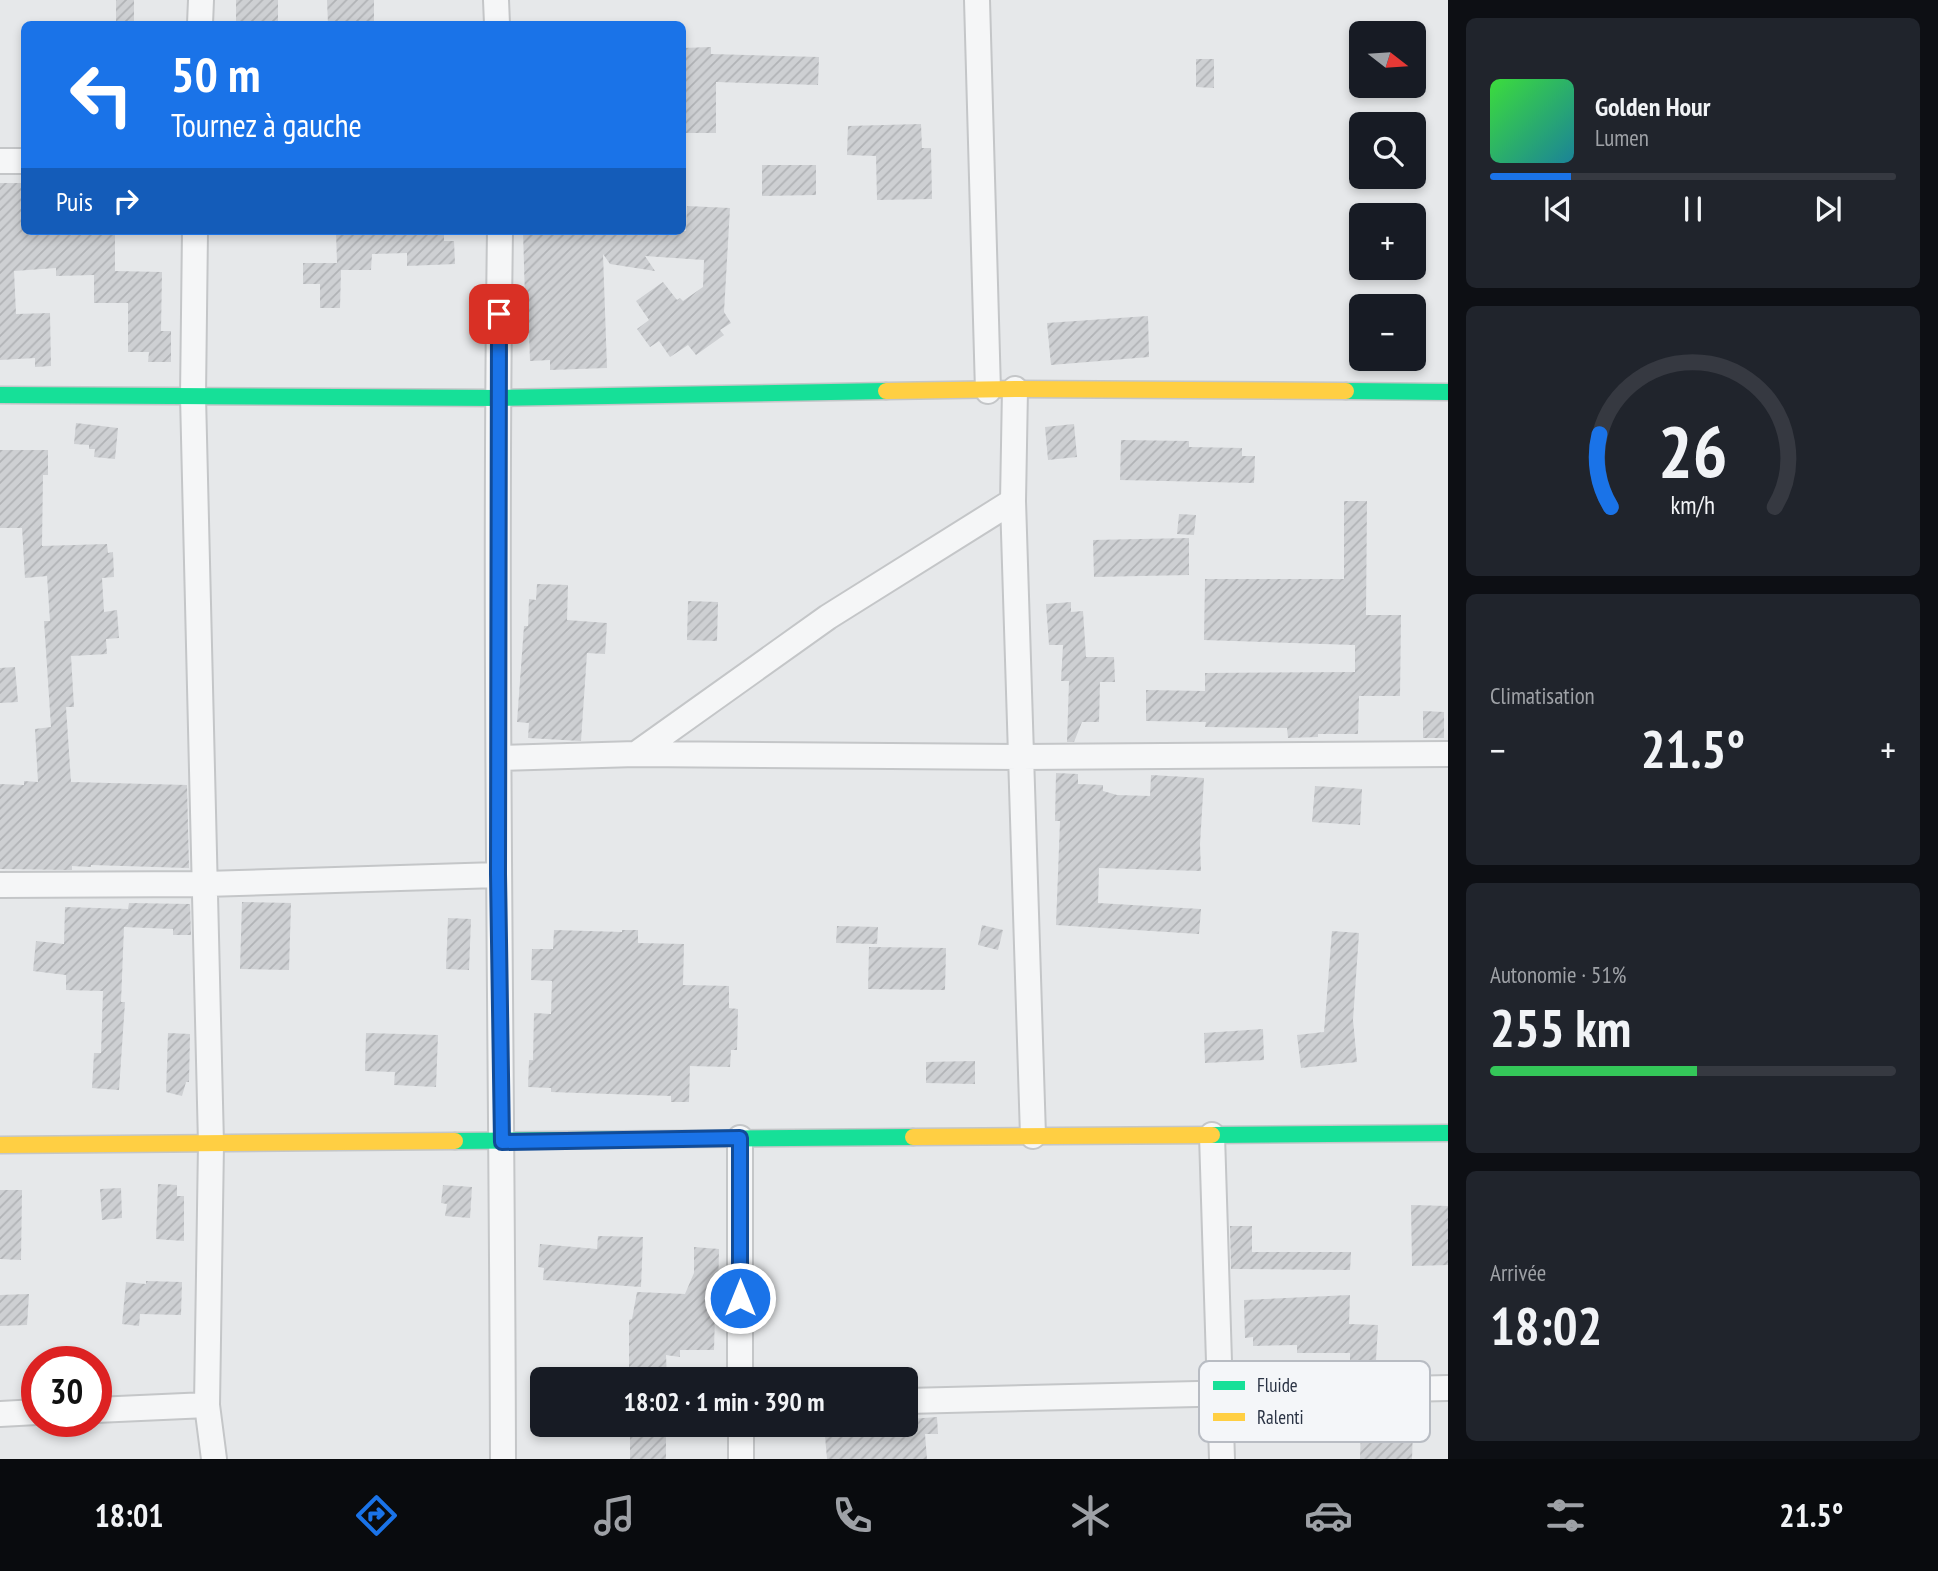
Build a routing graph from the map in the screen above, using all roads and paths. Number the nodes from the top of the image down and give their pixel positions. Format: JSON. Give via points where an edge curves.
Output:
{"nodes":[{"id":1,"x":201,"y":0,"type":"edge"},
{"id":2,"x":496,"y":0,"type":"edge"},
{"id":3,"x":977,"y":0,"type":"edge"},
{"id":4,"x":200,"y":21,"type":"edge"},
{"id":5,"x":497,"y":21,"type":"edge"},
{"id":6,"x":0,"y":161,"type":"edge"},
{"id":7,"x":21,"y":161,"type":"edge"},
{"id":8,"x":195,"y":235,"type":"edge"},
{"id":9,"x":500,"y":235,"type":"edge"},
{"id":10,"x":1014,"y":389,"type":"junction"},
{"id":11,"x":988,"y":391,"type":"junction"},
{"id":12,"x":1448,"y":392,"type":"edge"},
{"id":13,"x":0,"y":395,"type":"edge"},
{"id":14,"x":193,"y":396,"type":"junction"},
{"id":15,"x":498,"y":398,"type":"junction"},
{"id":16,"x":1013,"y":501,"type":"junction"},
{"id":17,"x":636,"y":754,"type":"junction"},
{"id":18,"x":1448,"y":754,"type":"edge"},
{"id":19,"x":1021,"y":757,"type":"junction"},
{"id":20,"x":500,"y":758,"type":"junction"},
{"id":21,"x":498,"y":874,"type":"junction"},
{"id":22,"x":205,"y":884,"type":"junction"},
{"id":23,"x":0,"y":885,"type":"edge"},
{"id":24,"x":1448,"y":1133,"type":"edge"},
{"id":25,"x":1212,"y":1135,"type":"junction"},
{"id":26,"x":1033,"y":1136,"type":"junction"},
{"id":27,"x":740,"y":1138,"type":"junction"},
{"id":28,"x":502,"y":1142,"type":"junction"},
{"id":29,"x":211,"y":1144,"type":"junction"},
{"id":30,"x":0,"y":1145,"type":"edge"},
{"id":31,"x":1217,"y":1361,"type":"edge"},
{"id":32,"x":740,"y":1367,"type":"edge"},
{"id":33,"x":1430,"y":1388,"type":"edge"},
{"id":34,"x":1448,"y":1388,"type":"edge"},
{"id":35,"x":1199,"y":1393,"type":"edge"},
{"id":36,"x":918,"y":1401,"type":"edge"},
{"id":37,"x":208,"y":1405,"type":"junction"},
{"id":38,"x":112,"y":1409,"type":"edge"},
{"id":39,"x":21,"y":1413,"type":"edge"},
{"id":40,"x":0,"y":1414,"type":"edge"},
{"id":41,"x":741,"y":1437,"type":"edge"},
{"id":42,"x":214,"y":1459,"type":"edge"},
{"id":43,"x":503,"y":1459,"type":"edge"},
{"id":44,"x":741,"y":1459,"type":"edge"}],
"edges":[{"from":1,"to":4,"type":"street"},
{"from":2,"to":5,"type":"street"},
{"from":3,"to":11,"type":"street"},
{"from":6,"to":7,"type":"street"},
{"from":8,"to":14,"type":"street"},
{"from":9,"to":15,"type":"street"},
{"from":10,"to":11,"type":"street"},
{"from":10,"to":12,"type":"street"},
{"from":10,"to":16,"type":"street"},
{"from":11,"to":15,"type":"street"},
{"from":13,"to":14,"type":"street"},
{"from":14,"to":15,"type":"street"},
{"from":14,"to":22,"type":"street"},
{"from":15,"to":20,"type":"street"},
{"from":16,"to":17,"type":"street","via":[[828,617]]},
{"from":16,"to":19,"type":"street"},
{"from":17,"to":19,"type":"street"},
{"from":17,"to":20,"type":"street"},
{"from":18,"to":19,"type":"street"},
{"from":19,"to":26,"type":"street"},
{"from":20,"to":21,"type":"street"},
{"from":21,"to":22,"type":"street"},
{"from":21,"to":28,"type":"street"},
{"from":22,"to":23,"type":"street"},
{"from":22,"to":29,"type":"street"},
{"from":24,"to":25,"type":"street"},
{"from":25,"to":26,"type":"street"},
{"from":25,"to":31,"type":"street"},
{"from":26,"to":27,"type":"street"},
{"from":27,"to":28,"type":"street"},
{"from":27,"to":32,"type":"street"},
{"from":28,"to":29,"type":"street"},
{"from":28,"to":43,"type":"street"},
{"from":29,"to":30,"type":"street"},
{"from":29,"to":37,"type":"street"},
{"from":33,"to":34,"type":"street"},
{"from":35,"to":36,"type":"street"},
{"from":37,"to":38,"type":"street"},
{"from":37,"to":42,"type":"street"},
{"from":39,"to":40,"type":"street"},
{"from":41,"to":44,"type":"street"}]}
